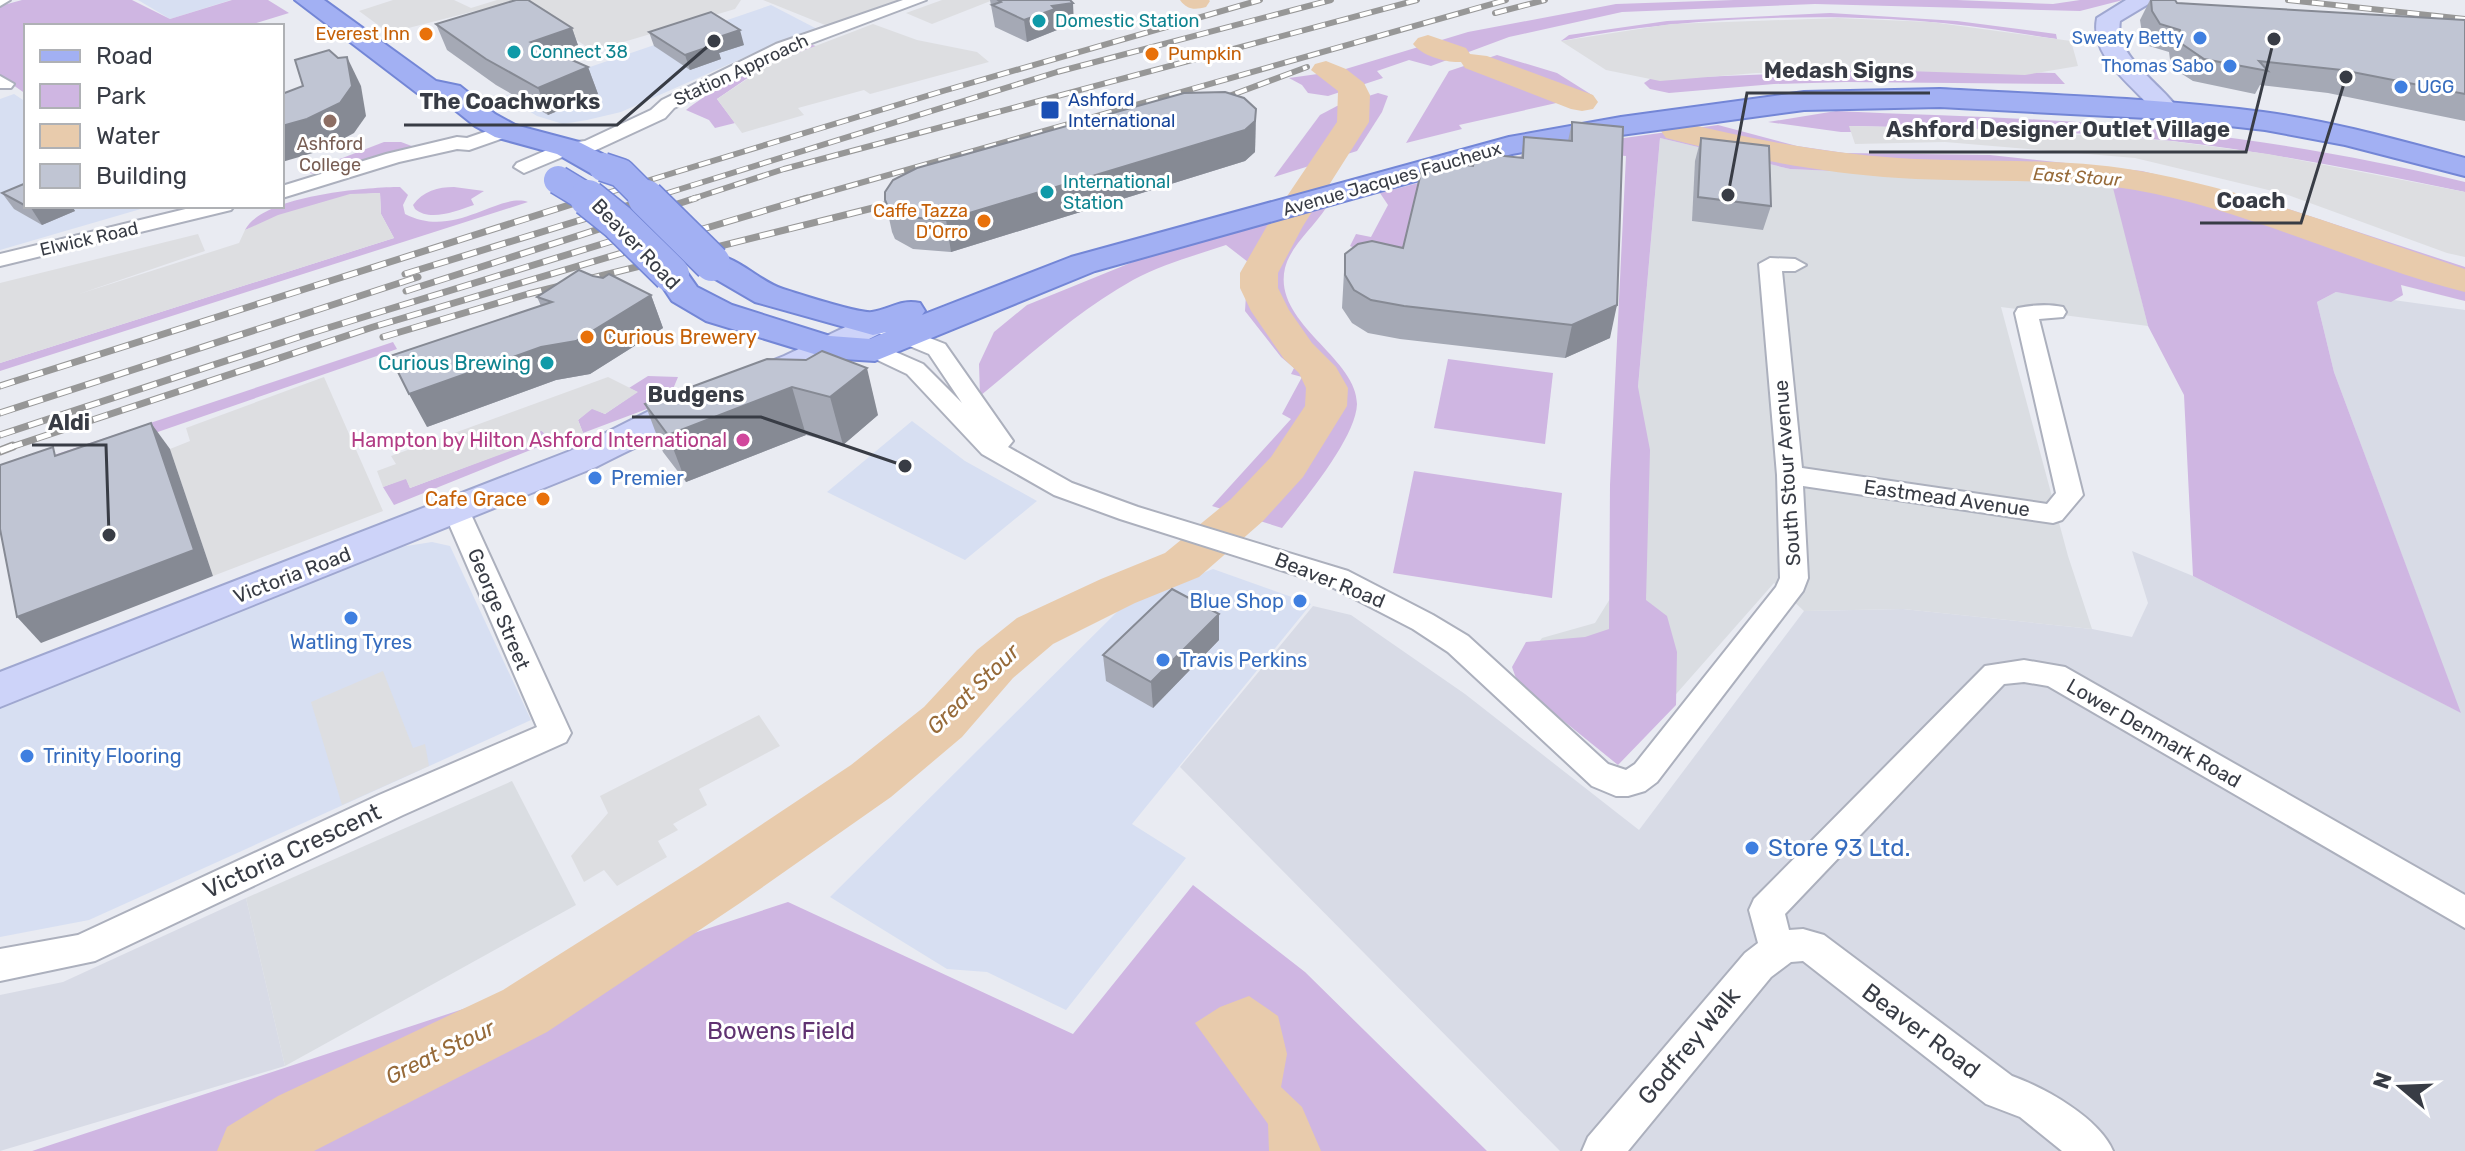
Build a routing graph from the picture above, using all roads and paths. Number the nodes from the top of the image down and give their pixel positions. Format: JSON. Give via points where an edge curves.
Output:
{"nodes":[{"id":1,"x":308,"y":0,"type":"edge"},
{"id":2,"x":918,"y":0,"type":"edge"},
{"id":3,"x":2143,"y":0,"type":"edge"},
{"id":4,"x":2108,"y":31,"type":"junction"},
{"id":5,"x":2129,"y":72,"type":"junction"},
{"id":6,"x":427,"y":87,"type":"junction"},
{"id":7,"x":2055,"y":90,"type":"junction"},
{"id":8,"x":2162,"y":103,"type":"junction"},
{"id":9,"x":1728,"y":105,"type":"junction"},
{"id":10,"x":505,"y":131,"type":"junction"},
{"id":11,"x":469,"y":144,"type":"junction"},
{"id":12,"x":568,"y":148,"type":"junction"},
{"id":13,"x":2465,"y":154,"type":"edge"},
{"id":14,"x":524,"y":167,"type":"junction"},
{"id":15,"x":2465,"y":167,"type":"edge"},
{"id":16,"x":2465,"y":179,"type":"edge"},
{"id":17,"x":284,"y":191,"type":"edge"},
{"id":18,"x":216,"y":208,"type":"edge"},
{"id":19,"x":0,"y":260,"type":"edge"},
{"id":20,"x":1795,"y":265,"type":"dead end"},
{"id":21,"x":2055,"y":312,"type":"dead end"},
{"id":22,"x":831,"y":330,"type":"junction"},
{"id":23,"x":885,"y":337,"type":"junction"},
{"id":24,"x":583,"y":459,"type":"junction"},
{"id":25,"x":1036,"y":474,"type":"junction"},
{"id":26,"x":1790,"y":475,"type":"junction"},
{"id":27,"x":456,"y":510,"type":"junction"},
{"id":28,"x":0,"y":690,"type":"edge"},
{"id":29,"x":542,"y":708,"type":"joint"},
{"id":30,"x":1622,"y":784,"type":"joint"},
{"id":31,"x":2465,"y":913,"type":"edge"},
{"id":32,"x":1782,"y":947,"type":"junction"},
{"id":33,"x":0,"y":965,"type":"edge"},
{"id":34,"x":1602,"y":1151,"type":"edge"},
{"id":35,"x":2093,"y":1151,"type":"edge"}],
"edges":[{"from":1,"to":6,"type":"main road"},
{"from":2,"to":12,"type":"street","name":"Station Approach","via":[[782,48],[616,134]]},
{"from":3,"to":4,"type":"street","via":[[2109,18]]},
{"from":4,"to":5,"type":"street"},
{"from":4,"to":8,"type":"street","via":[[2133,45],[2165,79]]},
{"from":5,"to":7,"type":"main road","name":"Avenue Jacques Faucheux","via":[[2113,83]]},
{"from":5,"to":8,"type":"street"},
{"from":6,"to":10,"type":"main road","name":"Beaver Road","via":[[450,92]]},
{"from":6,"to":11,"type":"main road","via":[[425,103],[453,123]]},
{"from":7,"to":8,"type":"main road","name":"Avenue Jacques Faucheux"},
{"from":7,"to":9,"type":"main road","name":"Avenue Jacques Faucheux","via":[[1857,85],[1769,90]]},
{"from":8,"to":9,"type":"main road","name":"Avenue Jacques Faucheux","via":[[1940,98]]},
{"from":8,"to":13,"type":"main road","name":"Avenue Jacques Faucheux","via":[[2314,118]]},
{"from":8,"to":15,"type":"main road","name":"Avenue Jacques Faucheux","via":[[2332,133]]},
{"from":9,"to":16,"type":"main road","via":[[1924,108],[2110,119],[2272,140]]},
{"from":9,"to":23,"type":"main road","name":"Avenue Jacques Faucheux","via":[[1503,140],[1396,168],[1083,264]]},
{"from":10,"to":11,"type":"street"},
{"from":10,"to":12,"type":"main road","name":"Beaver Road"},
{"from":11,"to":14,"type":"main road","name":"Beaver Road"},
{"from":11,"to":17,"type":"street","via":[[457,154]]},
{"from":12,"to":14,"type":"street","name":"Station Approach"},
{"from":12,"to":22,"type":"main road","name":"Beaver Road","bridge":true,"via":[[621,173],[712,263]]},
{"from":14,"to":22,"type":"main road","name":"Beaver Road","bridge":true,"via":[[586,194],[671,274],[684,294],[719,313]]},
{"from":18,"to":19,"type":"street","name":"Elwick Road"},
{"from":20,"to":26,"type":"street","name":"South Stour Avenue","via":[[1770,264]]},
{"from":21,"to":26,"type":"street","name":"Eastmead Avenue","via":[[2026,313],[2070,495],[2053,514]]},
{"from":22,"to":23,"type":"main road","name":"Beaver Road"},
{"from":22,"to":24,"type":"street","name":"Victoria Road"},
{"from":23,"to":24,"type":"street","name":"Victoria Road","via":[[768,400],[679,434]]},
{"from":23,"to":25,"type":"street","name":"Beaver Road","via":[[991,448]]},
{"from":23,"to":25,"type":"street","name":"Beaver Road","via":[[937,349],[997,439]]},
{"from":24,"to":27,"type":"street","name":"Victoria Road"},
{"from":25,"to":30,"type":"street","name":"Beaver Road","via":[[1119,510],[1277,557],[1369,592],[1458,644],[1597,773]]},
{"from":26,"to":30,"type":"street","name":"South Stour Avenue","via":[[1794,578],[1789,591],[1646,773],[1636,782]]},
{"from":27,"to":28,"type":"street","name":"Victoria Road"},
{"from":27,"to":29,"type":"street","name":"George Street"},
{"from":29,"to":33,"type":"street","name":"Victoria Crescent","via":[[555,733],[82,950]]},
{"from":31,"to":32,"type":"street","name":"Lower Denmark Road","via":[[2054,675],[2024,671],[1996,674],[1766,910],[1774,939]]},
{"from":32,"to":34,"type":"street","name":"Godfrey Walk","via":[[1758,965]]},
{"from":32,"to":35,"type":"street","name":"Beaver Road","via":[[1811,946],[2000,1091],[2033,1103]]}]}
